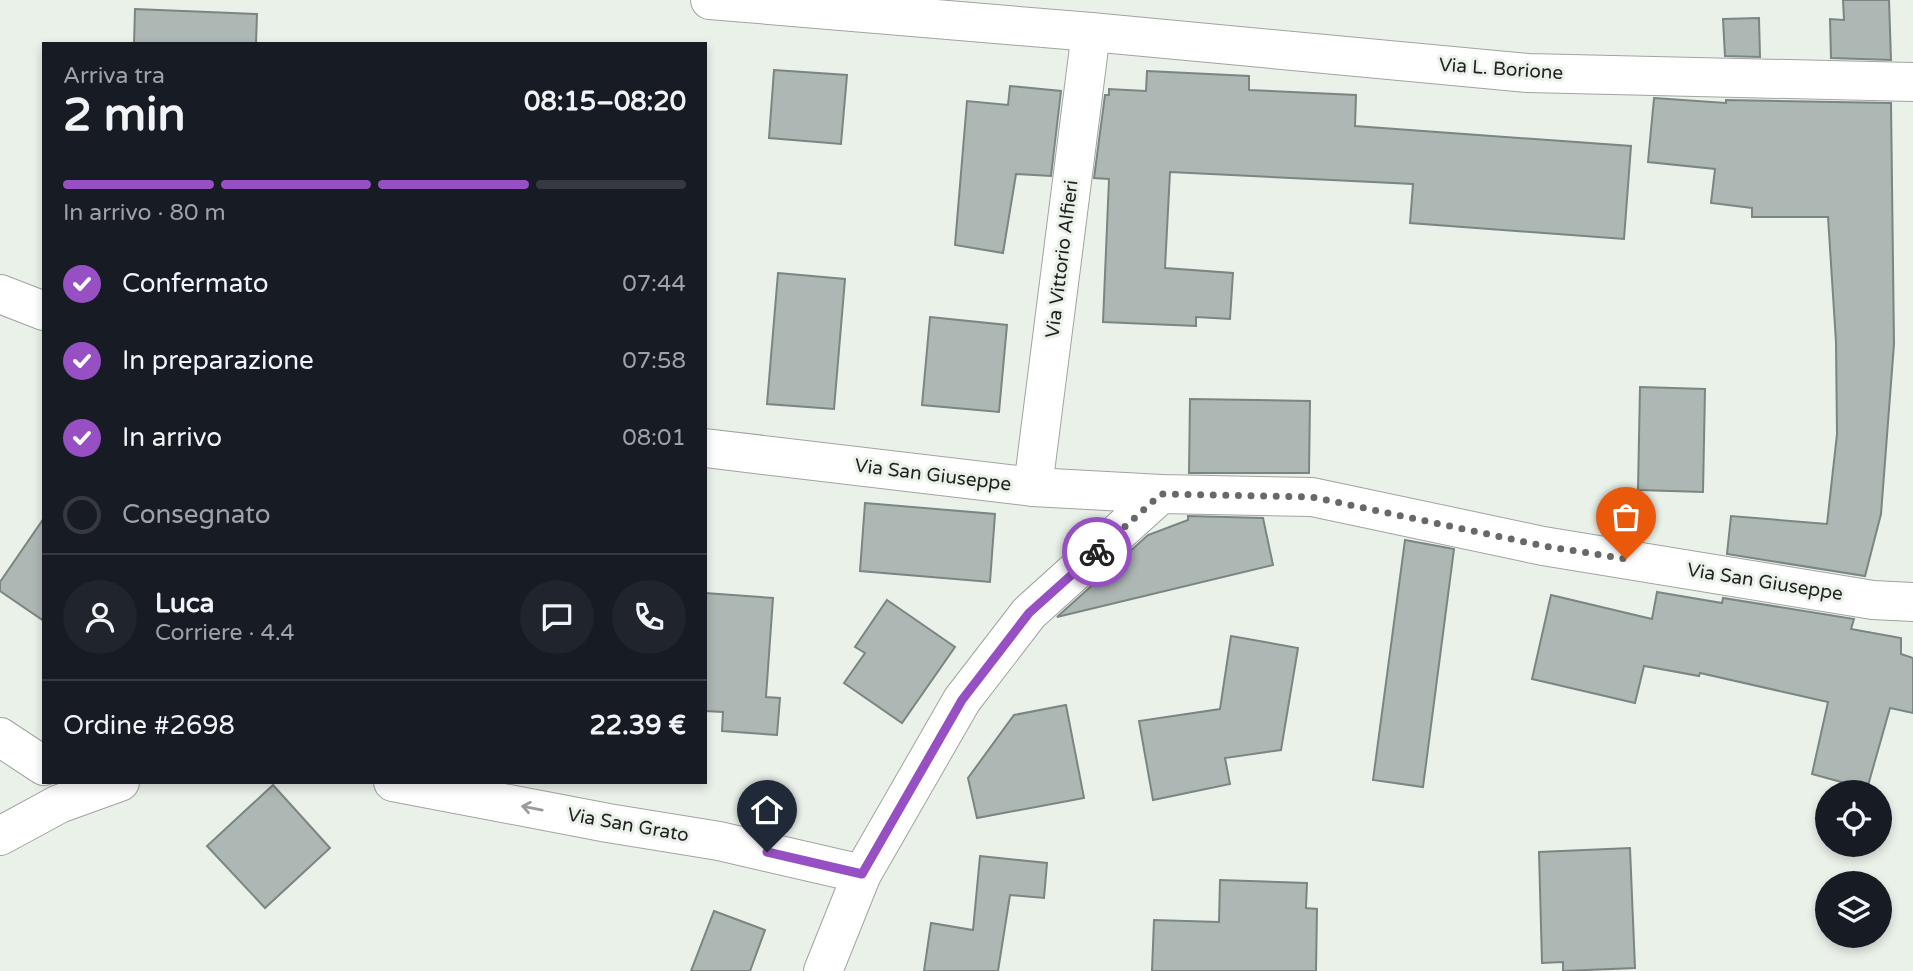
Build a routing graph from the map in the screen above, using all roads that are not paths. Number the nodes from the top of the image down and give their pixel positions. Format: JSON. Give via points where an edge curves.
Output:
{"nodes":[{"id":1,"x":710,"y":0,"type":"edge"},
{"id":2,"x":1091,"y":32,"type":"junction"},
{"id":3,"x":1913,"y":82,"type":"edge"},
{"id":4,"x":0,"y":294,"type":"edge"},
{"id":5,"x":42,"y":310,"type":"edge"},
{"id":6,"x":707,"y":448,"type":"edge"},
{"id":7,"x":1033,"y":487,"type":"junction"},
{"id":8,"x":1161,"y":494,"type":"junction"},
{"id":9,"x":1913,"y":602,"type":"edge"},
{"id":10,"x":0,"y":737,"type":"edge"},
{"id":11,"x":42,"y":765,"type":"edge"},
{"id":12,"x":404,"y":784,"type":"edge"},
{"id":13,"x":91,"y":786,"type":"edge"},
{"id":14,"x":0,"y":836,"type":"edge"},
{"id":15,"x":862,"y":874,"type":"junction"},
{"id":16,"x":823,"y":971,"type":"edge"}],
"edges":[{"from":1,"to":2,"type":"street","name":"Via L. Borione"},
{"from":2,"to":3,"type":"street","name":"Via L. Borione","via":[[1528,73]]},
{"from":2,"to":7,"type":"street","name":"Via Vittorio Alfieri"},
{"from":4,"to":5,"type":"street"},
{"from":6,"to":7,"type":"street","name":"Via San Giuseppe"},
{"from":7,"to":8,"type":"street","name":"Via San Giuseppe"},
{"from":8,"to":9,"type":"street","name":"Via San Giuseppe","via":[[1312,497],[1544,546],[1873,600]]},
{"from":8,"to":15,"type":"street","via":[[1029,613],[962,700]]},
{"from":10,"to":11,"type":"street"},
{"from":15,"to":12,"type":"street","name":"Via San Grato","one_way":true,"via":[[719,841]]},
{"from":13,"to":14,"type":"street"},
{"from":15,"to":16,"type":"street"}]}
